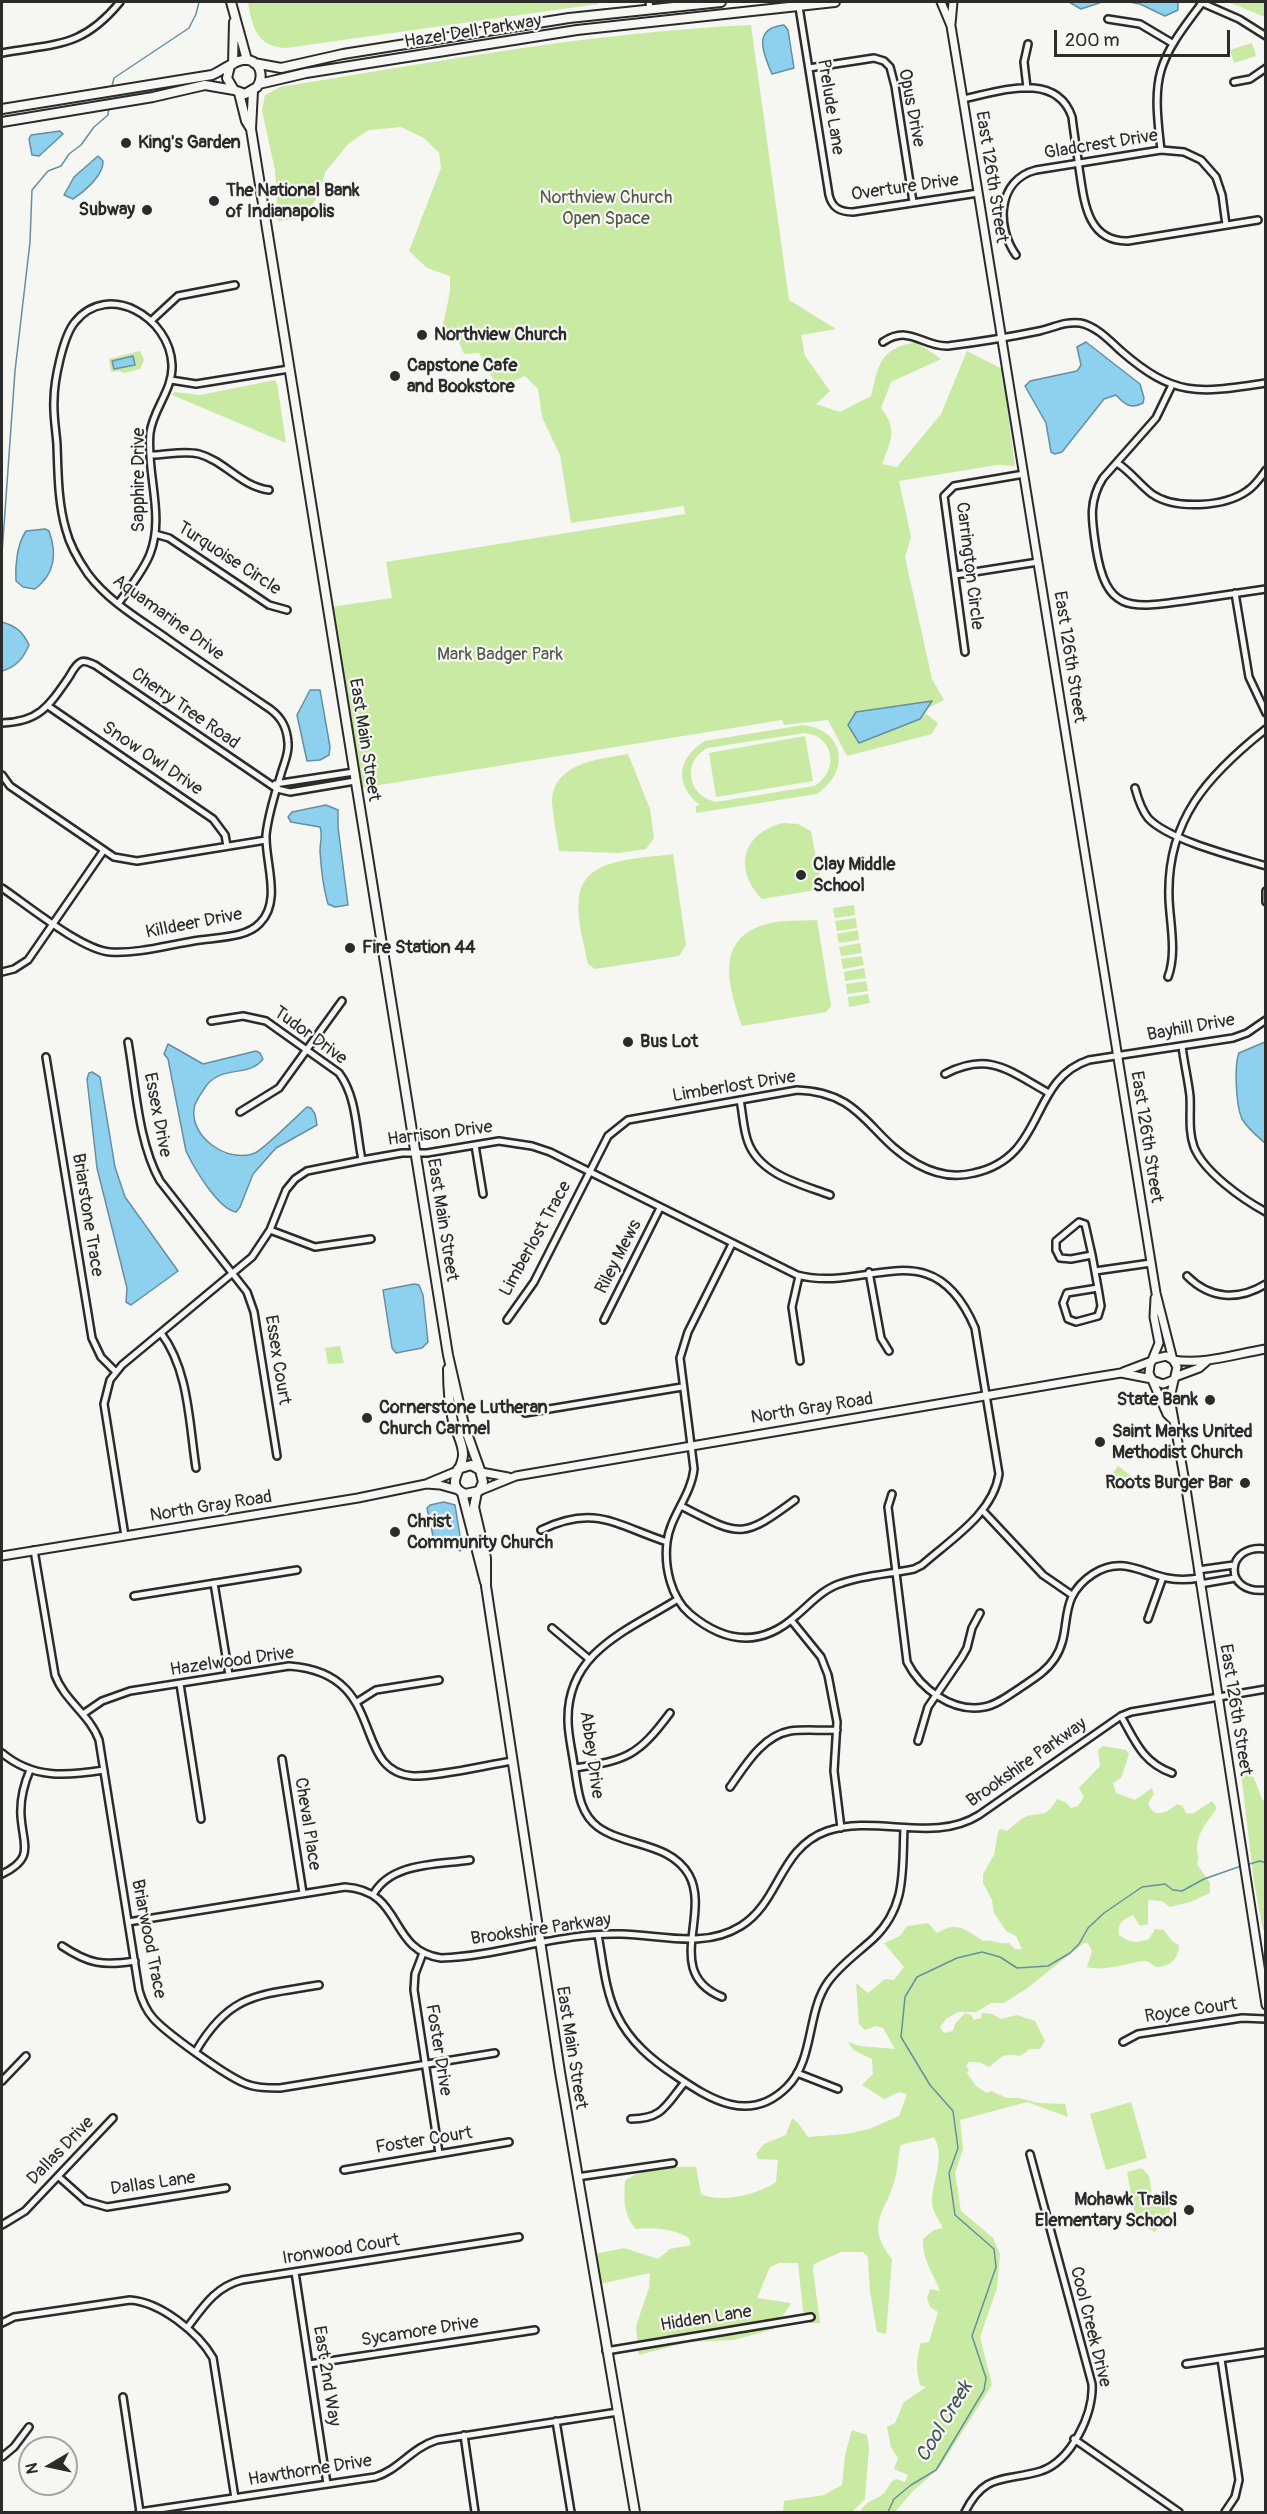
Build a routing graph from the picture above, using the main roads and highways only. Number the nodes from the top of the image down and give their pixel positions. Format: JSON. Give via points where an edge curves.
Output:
{"nodes":[{"id":1,"x":231,"y":2,"type":"edge"},
{"id":2,"x":721,"y":2,"type":"edge"},
{"id":3,"x":835,"y":2,"type":"edge"},
{"id":4,"x":649,"y":4,"type":"edge"},
{"id":5,"x":639,"y":5,"type":"edge"},
{"id":6,"x":234,"y":14,"type":"junction"},
{"id":7,"x":251,"y":61,"type":"junction"},
{"id":8,"x":231,"y":65,"type":"junction"},
{"id":9,"x":259,"y":84,"type":"junction"},
{"id":10,"x":253,"y":91,"type":"junction"},
{"id":11,"x":236,"y":92,"type":"junction"},
{"id":12,"x":2,"y":109,"type":"edge"},
{"id":13,"x":2,"y":122,"type":"edge"},
{"id":14,"x":251,"y":129,"type":"junction"},
{"id":15,"x":448,"y":1355,"type":"junction"},
{"id":16,"x":458,"y":1470,"type":"junction"},
{"id":17,"x":480,"y":1471,"type":"junction"},
{"id":18,"x":460,"y":1491,"type":"junction"},
{"id":19,"x":478,"y":1491,"type":"junction"},
{"id":20,"x":486,"y":1586,"type":"junction"},
{"id":21,"x":635,"y":2512,"type":"edge"}],
"edges":[{"from":1,"to":6,"type":"main road"},
{"from":2,"to":4,"type":"main road","name":"Hazel Dell Parkway"},
{"from":3,"to":9,"type":"main road","name":"Hazel Dell Parkway","via":[[576,30]]},
{"from":4,"to":5,"type":"main road","name":"Hazel Dell Parkway"},
{"from":5,"to":7,"type":"main road","name":"Hazel Dell Parkway","via":[[343,54],[284,68]]},
{"from":6,"to":7,"type":"main road"},
{"from":6,"to":8,"type":"main road"},
{"from":7,"to":8,"type":"main road"},
{"from":7,"to":9,"type":"main road","via":[[260,71]]},
{"from":8,"to":11,"type":"main road","via":[[227,81]]},
{"from":8,"to":12,"type":"main road","via":[[212,75]]},
{"from":9,"to":10,"type":"main road"},
{"from":10,"to":11,"type":"main road"},
{"from":10,"to":14,"type":"main road","name":"East Main Street"},
{"from":11,"to":13,"type":"main road","via":[[205,86]]},
{"from":11,"to":14,"type":"main road","name":"East Main Street"},
{"from":14,"to":15,"type":"main road","name":"East Main Street"},
{"from":15,"to":16,"type":"main road","name":"East Main Street","via":[[450,1407],[463,1453]]},
{"from":15,"to":17,"type":"main road","name":"East Main Street"},
{"from":16,"to":17,"type":"main road","via":[[471,1466]]},
{"from":16,"to":18,"type":"main road","via":[[454,1481]]},
{"from":17,"to":19,"type":"main road","via":[[483,1482]]},
{"from":18,"to":19,"type":"main road","via":[[469,1495]]},
{"from":18,"to":20,"type":"main road","name":"East Main Street"},
{"from":19,"to":20,"type":"main road","name":"East Main Street","via":[[474,1507],[486,1558]]},
{"from":20,"to":21,"type":"main road","name":"East Main Street","via":[[577,2176]]}]}
